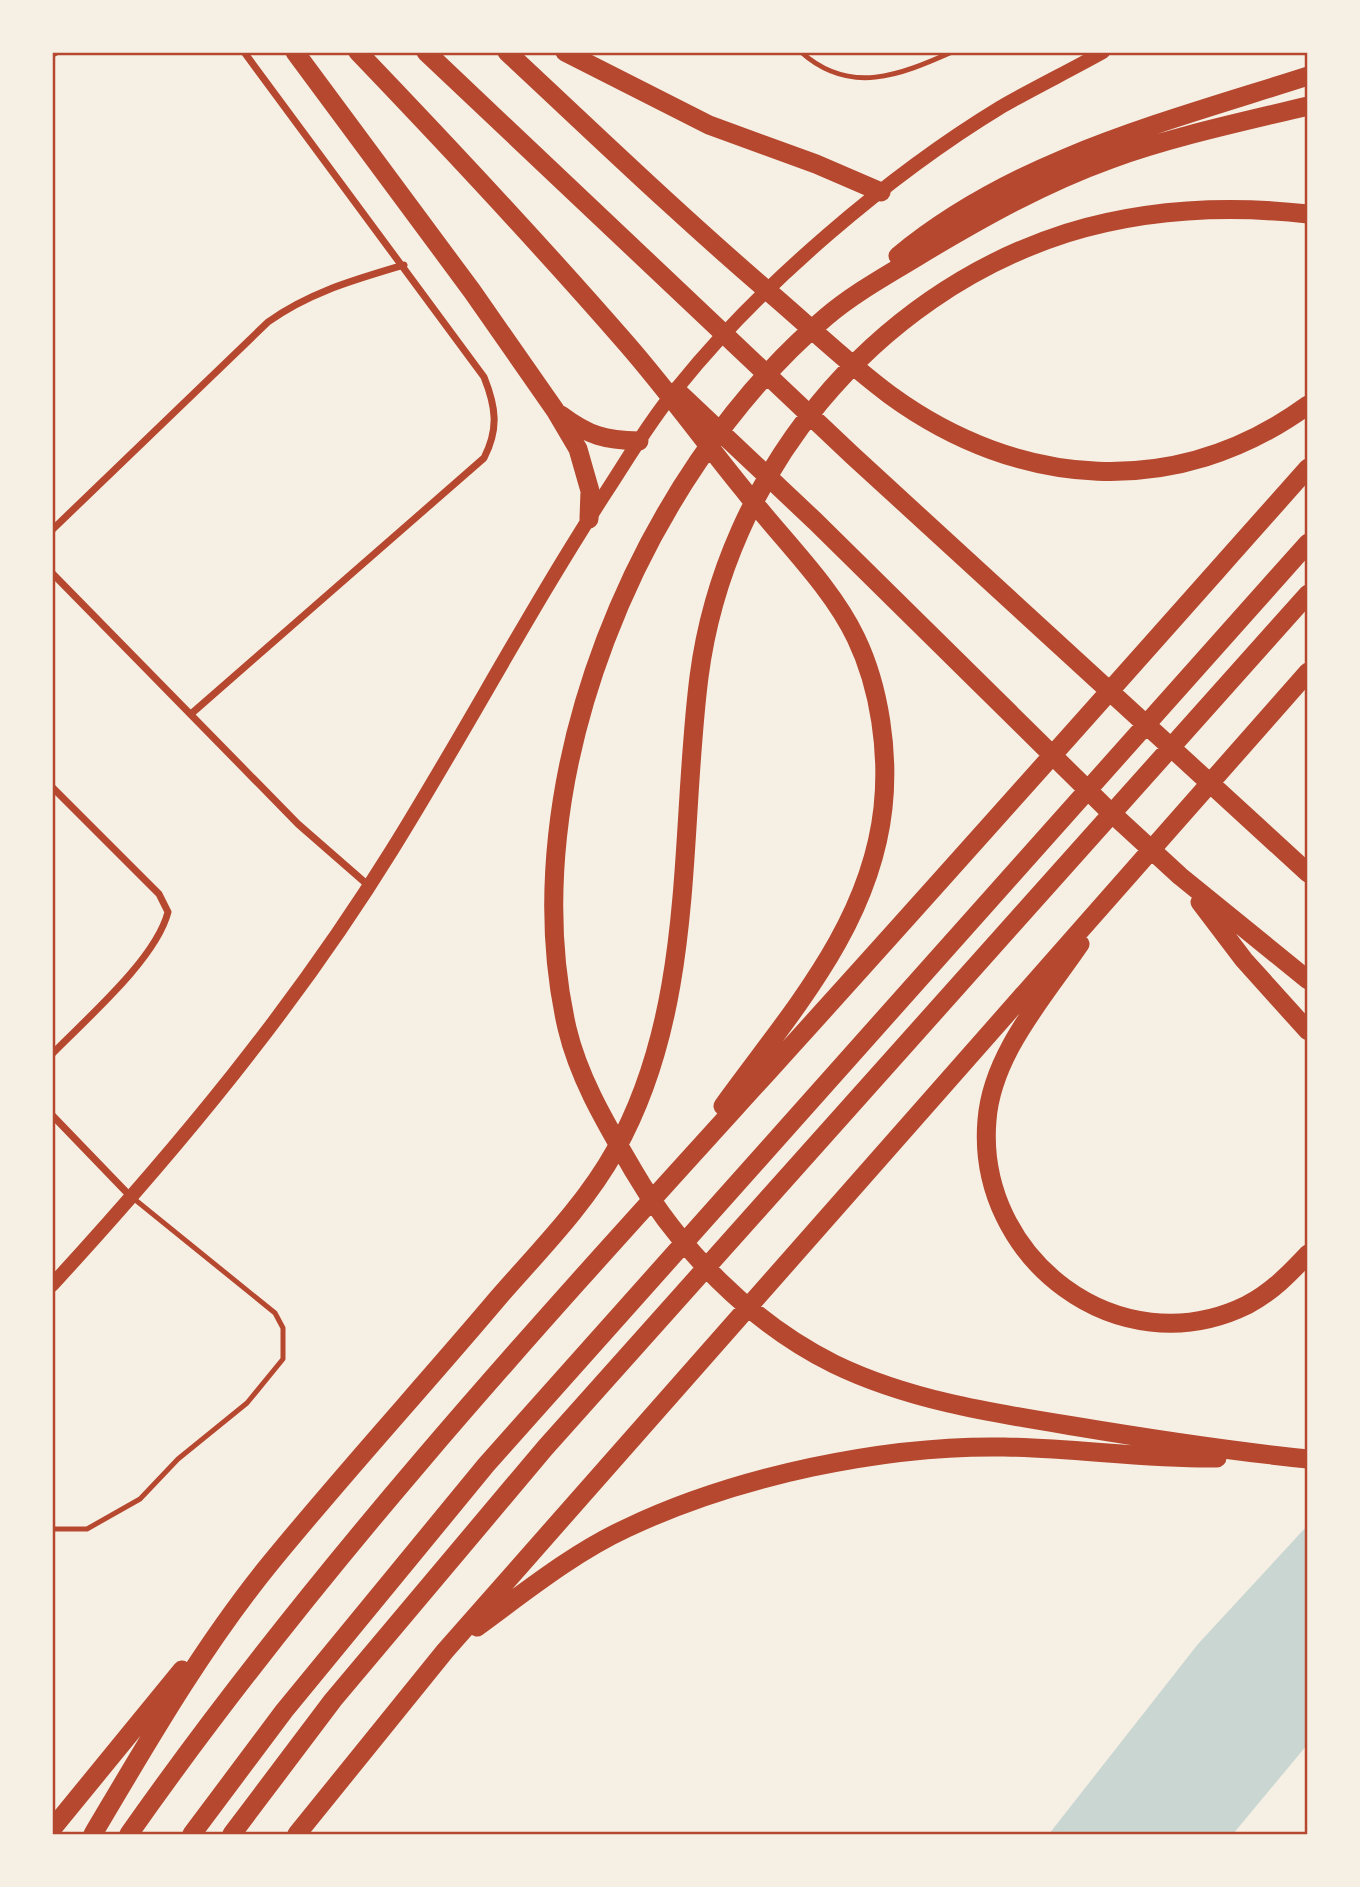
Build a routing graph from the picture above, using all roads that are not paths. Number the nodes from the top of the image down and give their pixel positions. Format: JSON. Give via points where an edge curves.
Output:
{"nodes":[{"id":1,"x":244,"y":52,"type":"edge"},
{"id":2,"x":295,"y":52,"type":"edge"},
{"id":3,"x":358,"y":52,"type":"edge"},
{"id":4,"x":426,"y":52,"type":"edge"},
{"id":5,"x":433,"y":52,"type":"edge"},
{"id":6,"x":507,"y":52,"type":"edge"},
{"id":7,"x":565,"y":52,"type":"edge"},
{"id":8,"x":801,"y":52,"type":"edge"},
{"id":9,"x":952,"y":52,"type":"edge"},
{"id":10,"x":1103,"y":52,"type":"edge"},
{"id":11,"x":450,"y":75,"type":"junction"},
{"id":12,"x":1307,"y":76,"type":"edge"},
{"id":13,"x":1307,"y":106,"type":"edge"},
{"id":14,"x":881,"y":192,"type":"junction"},
{"id":15,"x":1307,"y":214,"type":"edge"},
{"id":16,"x":404,"y":265,"type":"junction"},
{"id":17,"x":830,"y":313,"type":"junction"},
{"id":18,"x":628,"y":345,"type":"junction"},
{"id":19,"x":1307,"y":405,"type":"edge"},
{"id":20,"x":555,"y":410,"type":"junction"},
{"id":21,"x":639,"y":441,"type":"junction"},
{"id":22,"x":1307,"y":468,"type":"edge"},
{"id":23,"x":589,"y":519,"type":"junction"},
{"id":24,"x":52,"y":530,"type":"edge"},
{"id":25,"x":1307,"y":543,"type":"edge"},
{"id":26,"x":52,"y":573,"type":"edge"},
{"id":27,"x":1307,"y":593,"type":"edge"},
{"id":28,"x":1307,"y":672,"type":"edge"},
{"id":29,"x":191,"y":714,"type":"junction"},
{"id":30,"x":52,"y":786,"type":"edge"},
{"id":31,"x":1254,"y":823,"type":"junction"},
{"id":32,"x":1307,"y":859,"type":"edge"},
{"id":33,"x":1130,"y":870,"type":"junction"},
{"id":34,"x":1307,"y":873,"type":"edge"},
{"id":35,"x":1180,"y":876,"type":"junction"},
{"id":36,"x":369,"y":886,"type":"junction"},
{"id":37,"x":1307,"y":980,"type":"edge"},
{"id":38,"x":1307,"y":1031,"type":"edge"},
{"id":39,"x":52,"y":1054,"type":"edge"},
{"id":40,"x":52,"y":1115,"type":"edge"},
{"id":41,"x":679,"y":1170,"type":"junction"},
{"id":42,"x":132,"y":1198,"type":"junction"},
{"id":43,"x":1307,"y":1254,"type":"edge"},
{"id":44,"x":52,"y":1285,"type":"edge"},
{"id":45,"x":1302,"y":1459,"type":"edge"},
{"id":46,"x":52,"y":1529,"type":"edge"},
{"id":47,"x":214,"y":1637,"type":"junction"},
{"id":48,"x":445,"y":1651,"type":"junction"},
{"id":49,"x":52,"y":1829,"type":"edge"},
{"id":50,"x":93,"y":1835,"type":"edge"},
{"id":51,"x":130,"y":1835,"type":"edge"},
{"id":52,"x":192,"y":1835,"type":"edge"},
{"id":53,"x":232,"y":1835,"type":"edge"},
{"id":54,"x":297,"y":1835,"type":"edge"}],
"edges":[{"from":1,"to":16,"type":"street"},
{"from":2,"to":20,"type":"highway"},
{"from":3,"to":18,"type":"highway"},
{"from":4,"to":11,"type":"highway"},
{"from":5,"to":11,"type":"highway"},
{"from":6,"to":19,"type":"highway","via":[[722,252],[889,394],[965,440],[1016,460],[1080,472],[1126,472],[1215,455],[1261,436]]},
{"from":7,"to":14,"type":"highway","via":[[709,125]]},
{"from":8,"to":9,"type":"lane","via":[[824,68],[864,80],[886,78]]},
{"from":10,"to":14,"type":"main road","via":[[1001,107]]},
{"from":11,"to":31,"type":"highway","via":[[852,456]]},
{"from":12,"to":17,"type":"highway","via":[[1069,155],[1008,183],[944,220]]},
{"from":13,"to":17,"type":"highway","via":[[1148,147],[1023,196]]},
{"from":14,"to":21,"type":"main road","via":[[792,268],[725,334],[677,388]]},
{"from":15,"to":47,"type":"highway","via":[[1188,209],[1081,230],[1020,251],[957,284],[899,324],[825,394],[780,453],[750,504],[710,618],[699,677],[679,934],[666,1010],[640,1096],[614,1153],[566,1220],[267,1567]]},
{"from":16,"to":24,"type":"street","via":[[327,288],[268,322]]},
{"from":16,"to":29,"type":"street","via":[[484,377],[496,422],[484,458]]},
{"from":17,"to":45,"type":"highway","via":[[772,366],[731,415],[651,542],[619,609],[587,699],[563,791],[554,883],[555,942],[568,1032],[591,1096],[650,1199],[692,1253],[740,1300],[830,1362],[887,1387],[987,1412]]},
{"from":18,"to":35,"type":"highway"},
{"from":18,"to":41,"type":"highway","via":[[835,600],[857,640],[873,687],[885,757],[883,808],[874,858],[849,928]]},
{"from":20,"to":21,"type":"highway","via":[[581,430],[607,440]]},
{"from":20,"to":23,"type":"highway","via":[[578,449],[590,491]]},
{"from":21,"to":23,"type":"main road"},
{"from":22,"to":41,"type":"highway"},
{"from":23,"to":36,"type":"main road"},
{"from":25,"to":52,"type":"highway","via":[[486,1465],[284,1711]]},
{"from":26,"to":29,"type":"street"},
{"from":27,"to":53,"type":"highway","via":[[545,1448],[333,1700]]},
{"from":28,"to":33,"type":"highway"},
{"from":29,"to":36,"type":"street","via":[[298,824]]},
{"from":30,"to":39,"type":"street","via":[[159,894],[168,912],[163,932],[136,966]]},
{"from":31,"to":32,"type":"highway"},
{"from":31,"to":34,"type":"highway"},
{"from":33,"to":43,"type":"highway","via":[[1019,1031],[999,1076],[987,1118],[986,1154],[1004,1221],[1030,1258],[1060,1287],[1100,1308],[1144,1321],[1177,1322],[1245,1306],[1281,1283]]},
{"from":33,"to":48,"type":"highway"},
{"from":35,"to":37,"type":"highway"},
{"from":35,"to":38,"type":"highway","via":[[1244,960]]},
{"from":36,"to":42,"type":"main road","via":[[297,993]]},
{"from":40,"to":42,"type":"street"},
{"from":41,"to":51,"type":"highway","via":[[475,1396],[286,1624]]},
{"from":42,"to":44,"type":"main road"},
{"from":42,"to":46,"type":"lane","via":[[275,1313],[283,1328],[283,1359],[247,1403],[178,1459],[140,1499],[87,1529]]},
{"from":45,"to":48,"type":"highway","via":[[1002,1447],[857,1458],[703,1499],[628,1527],[585,1551]]},
{"from":47,"to":49,"type":"highway"},
{"from":47,"to":50,"type":"highway"},
{"from":48,"to":54,"type":"highway"}]}
